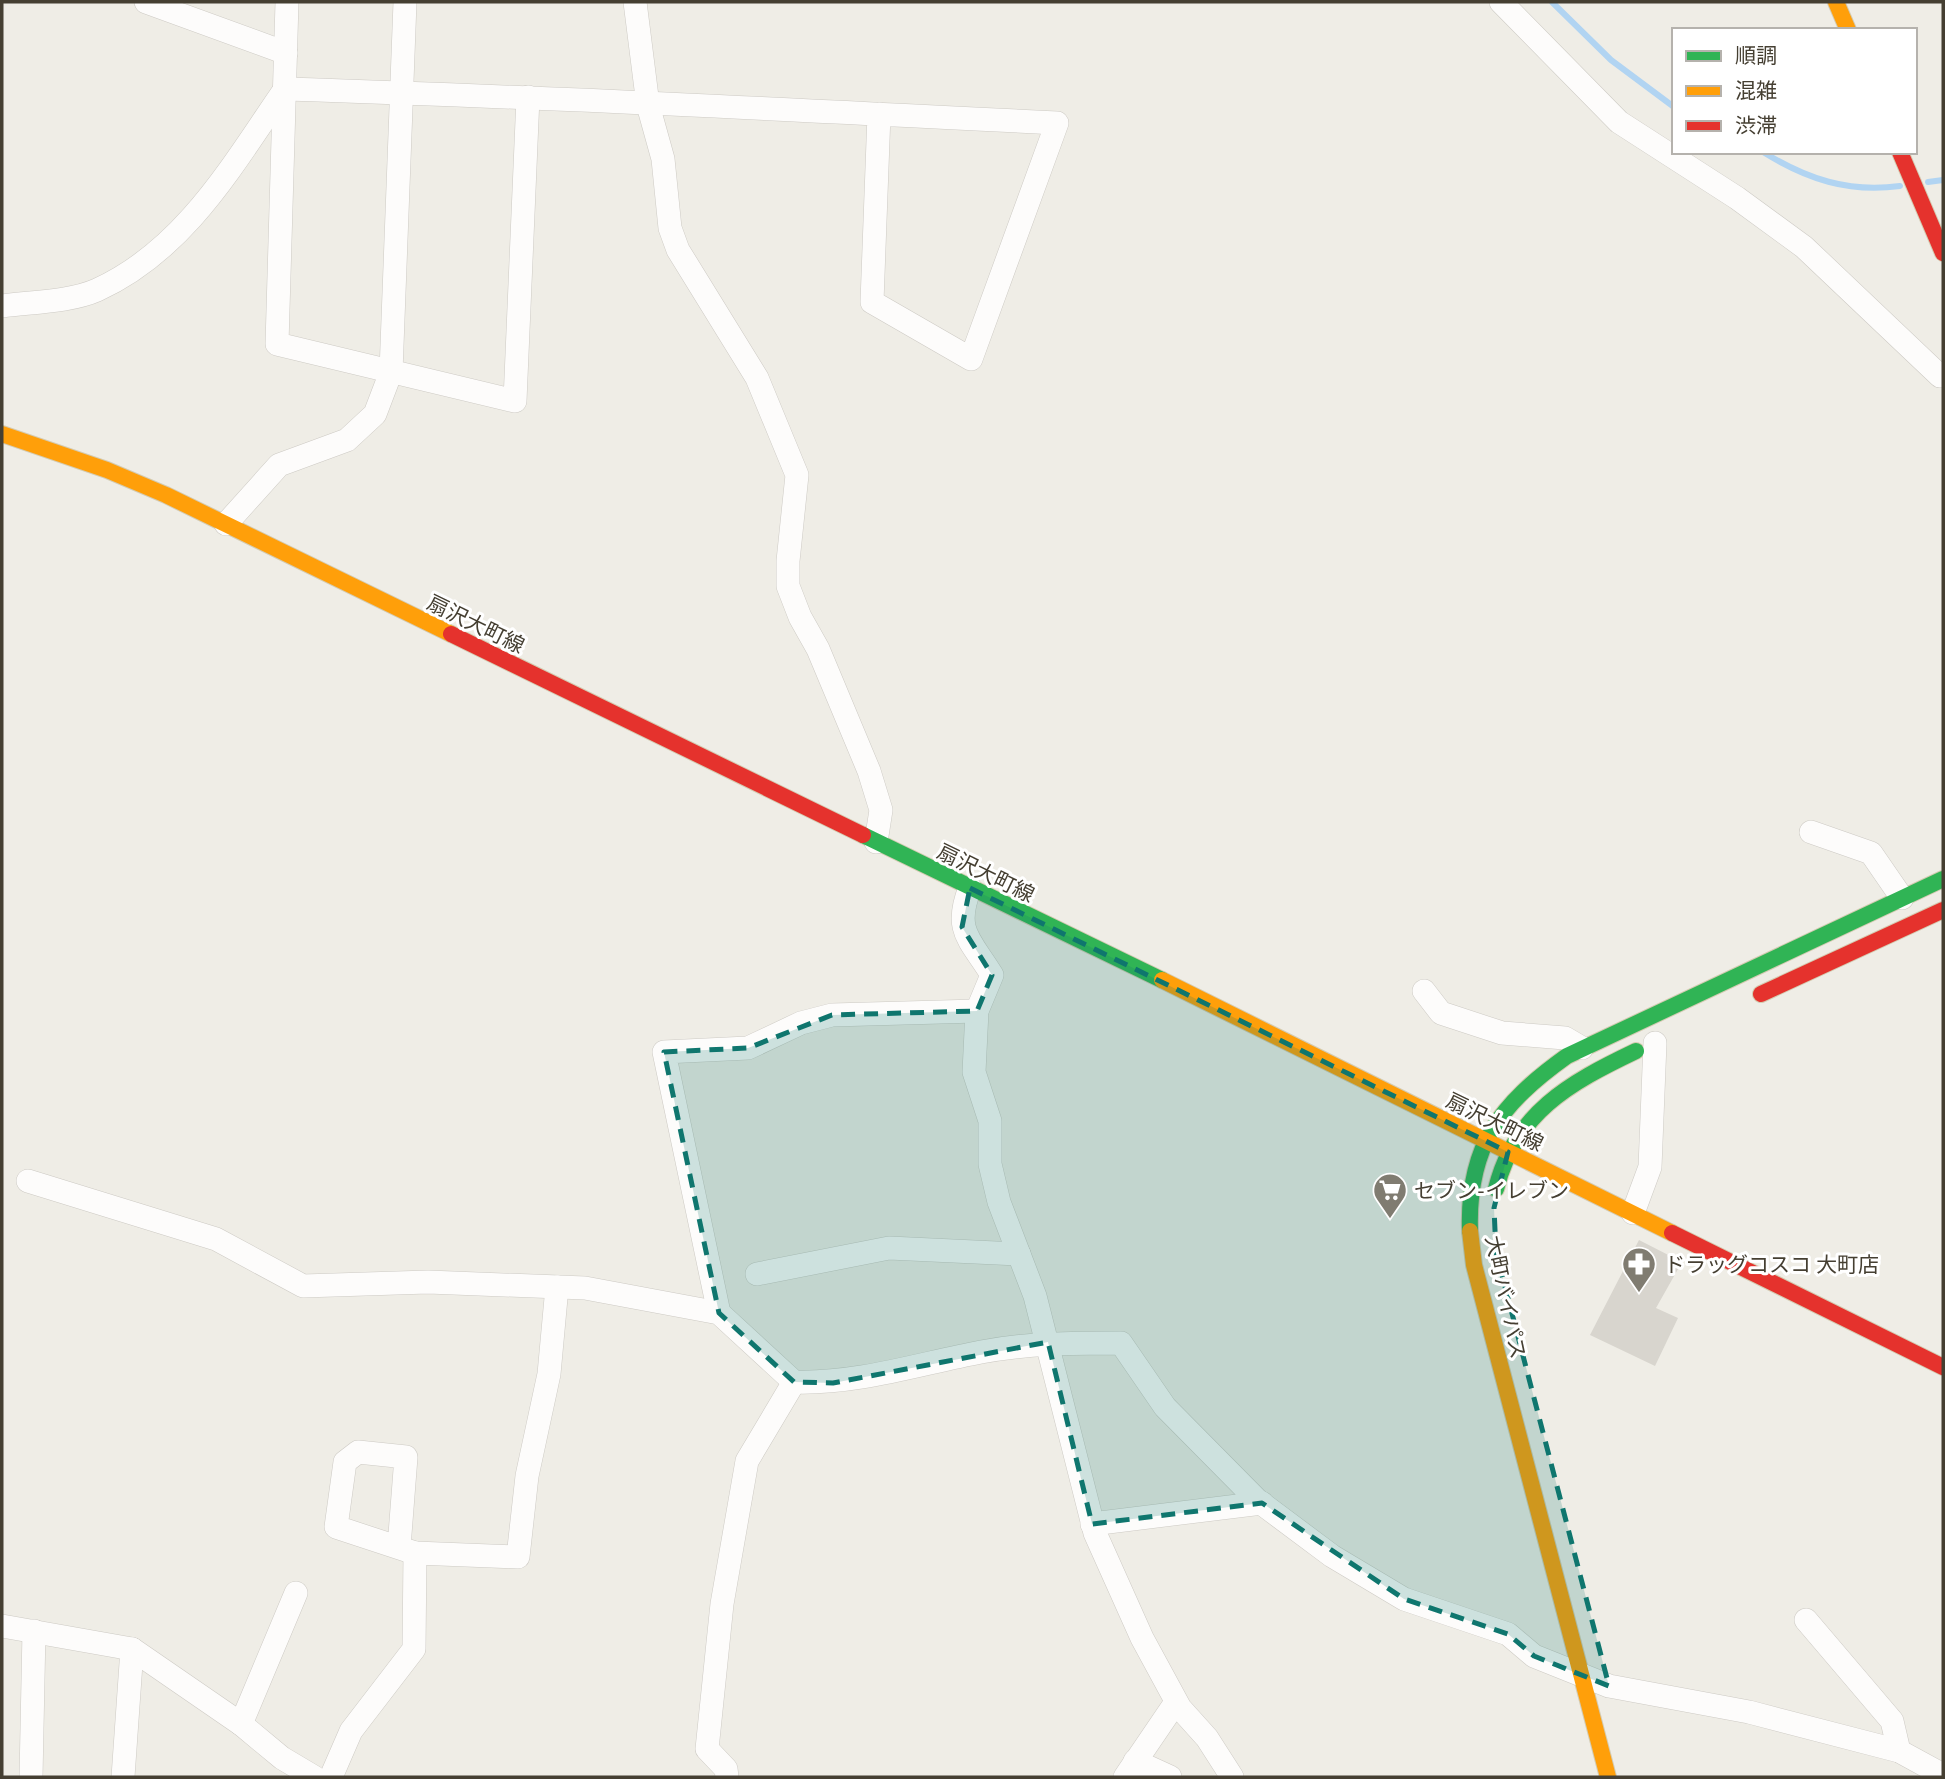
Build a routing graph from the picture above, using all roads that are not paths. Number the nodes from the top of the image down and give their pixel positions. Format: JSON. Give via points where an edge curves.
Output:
{"nodes":[{"id":1,"x":145,"y":2,"type":"edge"},
{"id":2,"x":287,"y":2,"type":"edge"},
{"id":3,"x":405,"y":2,"type":"edge"},
{"id":4,"x":635,"y":2,"type":"edge"},
{"id":5,"x":1500,"y":2,"type":"edge"},
{"id":6,"x":1836,"y":2,"type":"edge"},
{"id":7,"x":1847,"y":28,"type":"edge"},
{"id":8,"x":286,"y":53,"type":"junction"},
{"id":9,"x":285,"y":89,"type":"junction"},
{"id":10,"x":401,"y":93,"type":"junction"},
{"id":11,"x":528,"y":97,"type":"junction"},
{"id":12,"x":648,"y":105,"type":"junction"},
{"id":13,"x":879,"y":114,"type":"junction"},
{"id":14,"x":1901,"y":154,"type":"edge"},
{"id":15,"x":1943,"y":253,"type":"edge"},
{"id":16,"x":2,"y":306,"type":"edge"},
{"id":17,"x":391,"y":372,"type":"junction"},
{"id":18,"x":1943,"y":375,"type":"edge"},
{"id":19,"x":2,"y":434,"type":"edge"},
{"id":20,"x":226,"y":524,"type":"junction"},
{"id":21,"x":1811,"y":832,"type":"dead end"},
{"id":22,"x":876,"y":842,"type":"junction"},
{"id":23,"x":1943,"y":879,"type":"edge"},
{"id":24,"x":970,"y":888,"type":"junction"},
{"id":25,"x":1902,"y":898,"type":"junction"},
{"id":26,"x":1943,"y":910,"type":"edge"},
{"id":27,"x":1424,"y":991,"type":"dead end"},
{"id":28,"x":1742,"y":1002,"type":"dead end"},
{"id":29,"x":977,"y":1011,"type":"junction"},
{"id":30,"x":1661,"y":1040,"type":"joint"},
{"id":31,"x":1582,"y":1048,"type":"junction"},
{"id":32,"x":1485,"y":1141,"type":"junction"},
{"id":33,"x":1508,"y":1152,"type":"junction"},
{"id":34,"x":28,"y":1181,"type":"dead end"},
{"id":35,"x":1494,"y":1208,"type":"dead end"},
{"id":36,"x":1633,"y":1213,"type":"junction"},
{"id":37,"x":1019,"y":1254,"type":"junction"},
{"id":38,"x":757,"y":1274,"type":"dead end"},
{"id":39,"x":557,"y":1287,"type":"junction"},
{"id":40,"x":719,"y":1313,"type":"junction"},
{"id":41,"x":1048,"y":1342,"type":"junction"},
{"id":42,"x":1943,"y":1367,"type":"edge"},
{"id":43,"x":794,"y":1382,"type":"junction"},
{"id":44,"x":1262,"y":1503,"type":"junction"},
{"id":45,"x":1092,"y":1524,"type":"junction"},
{"id":46,"x":407,"y":1550,"type":"junction"},
{"id":47,"x":296,"y":1593,"type":"dead end"},
{"id":48,"x":1806,"y":1620,"type":"dead end"},
{"id":49,"x":2,"y":1626,"type":"edge"},
{"id":50,"x":34,"y":1631,"type":"junction"},
{"id":51,"x":132,"y":1649,"type":"junction"},
{"id":52,"x":1602,"y":1659,"type":"dead end"},
{"id":53,"x":1581,"y":1674,"type":"junction"},
{"id":54,"x":1611,"y":1693,"type":"junction"},
{"id":55,"x":1177,"y":1702,"type":"junction"},
{"id":56,"x":241,"y":1724,"type":"junction"},
{"id":57,"x":1899,"y":1751,"type":"junction"},
{"id":58,"x":1130,"y":1769,"type":"edge"},
{"id":59,"x":1943,"y":1775,"type":"edge"},
{"id":60,"x":30,"y":1777,"type":"edge"},
{"id":61,"x":123,"y":1777,"type":"edge"},
{"id":62,"x":314,"y":1777,"type":"edge"},
{"id":63,"x":331,"y":1777,"type":"edge"},
{"id":64,"x":727,"y":1777,"type":"edge"},
{"id":65,"x":1170,"y":1777,"type":"edge"},
{"id":66,"x":1232,"y":1777,"type":"edge"},
{"id":67,"x":1608,"y":1777,"type":"edge"}],
"edges":[{"from":1,"to":8,"type":"street"},
{"from":2,"to":8,"type":"street"},
{"from":3,"to":10,"type":"street"},
{"from":4,"to":12,"type":"street"},
{"from":5,"to":18,"type":"street","via":[[1619,122],[1804,247]]},
{"from":6,"to":7,"type":"main road"},
{"from":8,"to":9,"type":"street"},
{"from":9,"to":10,"type":"street"},
{"from":9,"to":16,"type":"street","via":[[209,199],[153,255],[96,291]]},
{"from":9,"to":17,"type":"street","via":[[277,344]]},
{"from":10,"to":11,"type":"street"},
{"from":10,"to":17,"type":"street"},
{"from":11,"to":12,"type":"street"},
{"from":11,"to":17,"type":"street","via":[[515,401]]},
{"from":12,"to":13,"type":"street"},
{"from":12,"to":22,"type":"street","via":[[663,159],[670,228],[678,250],[758,378],[797,475],[788,586],[869,771],[881,810]]},
{"from":13,"to":13,"type":"street","via":[[1057,123],[971,359],[872,302]]},
{"from":14,"to":15,"type":"main road"},
{"from":17,"to":20,"type":"street","via":[[375,414],[347,440],[279,465]]},
{"from":19,"to":20,"type":"main road","name":"扇沢大町線","via":[[107,470]]},
{"from":20,"to":22,"type":"main road","name":"扇沢大町線"},
{"from":21,"to":25,"type":"street","via":[[1871,853]]},
{"from":22,"to":24,"type":"main road","name":"扇沢大町線"},
{"from":23,"to":25,"type":"main road","name":"大町バイパス"},
{"from":24,"to":29,"type":"street","via":[[962,927],[992,975]]},
{"from":24,"to":32,"type":"main road","name":"扇沢大町線"},
{"from":25,"to":31,"type":"main road","name":"大町バイパス"},
{"from":26,"to":28,"type":"main road"},
{"from":27,"to":31,"type":"street","via":[[1441,1013],[1502,1033],[1564,1038]]},
{"from":29,"to":37,"type":"street","via":[[974,1072],[990,1121],[990,1164],[999,1202]]},
{"from":29,"to":40,"type":"street","via":[[832,1015],[801,1023],[748,1048],[664,1052]]},
{"from":30,"to":33,"type":"main road","name":"大町バイパス","via":[[1561,1090],[1536,1112]]},
{"from":30,"to":36,"type":"street","via":[[1650,1167]]},
{"from":31,"to":32,"type":"main road","name":"大町バイパス","via":[[1521,1090],[1503,1108]]},
{"from":32,"to":33,"type":"main road","name":"扇沢大町線"},
{"from":32,"to":53,"type":"main road","name":"大町バイパス","via":[[1471,1192],[1474,1265]]},
{"from":33,"to":35,"type":"main road","name":"大町バイパス"},
{"from":33,"to":36,"type":"main road","name":"扇沢大町線"},
{"from":34,"to":39,"type":"street","via":[[216,1239],[303,1286],[428,1282]]},
{"from":36,"to":42,"type":"main road","name":"扇沢大町線"},
{"from":37,"to":38,"type":"street","via":[[890,1248]]},
{"from":37,"to":41,"type":"street"},
{"from":39,"to":40,"type":"street"},
{"from":39,"to":46,"type":"street","via":[[549,1374],[527,1476],[518,1557]]},
{"from":40,"to":43,"type":"street"},
{"from":41,"to":43,"type":"street","via":[[833,1383]]},
{"from":41,"to":44,"type":"street","via":[[1121,1343],[1165,1407]]},
{"from":41,"to":45,"type":"street"},
{"from":43,"to":64,"type":"street","via":[[747,1461],[733,1533],[707,1749],[726,1769]]},
{"from":44,"to":45,"type":"street"},
{"from":44,"to":53,"type":"street","via":[[1332,1556],[1404,1599],[1508,1634],[1534,1656]]},
{"from":45,"to":55,"type":"street","via":[[1142,1638]]},
{"from":46,"to":46,"type":"street","via":[[337,1527],[345,1462],[358,1451],[407,1457]]},
{"from":46,"to":63,"type":"street","via":[[414,1649],[351,1731]]},
{"from":47,"to":56,"type":"street"},
{"from":48,"to":57,"type":"street","via":[[1892,1721]]},
{"from":49,"to":50,"type":"street"},
{"from":50,"to":51,"type":"street"},
{"from":50,"to":60,"type":"street"},
{"from":51,"to":56,"type":"street"},
{"from":51,"to":61,"type":"street"},
{"from":52,"to":54,"type":"main road"},
{"from":53,"to":54,"type":"street"},
{"from":53,"to":67,"type":"main road","name":"大町バイパス"},
{"from":54,"to":57,"type":"street","via":[[1749,1712]]},
{"from":55,"to":58,"type":"street"},
{"from":55,"to":66,"type":"street"},
{"from":56,"to":62,"type":"street"},
{"from":57,"to":59,"type":"street"},
{"from":58,"to":65,"type":"street"}]}
